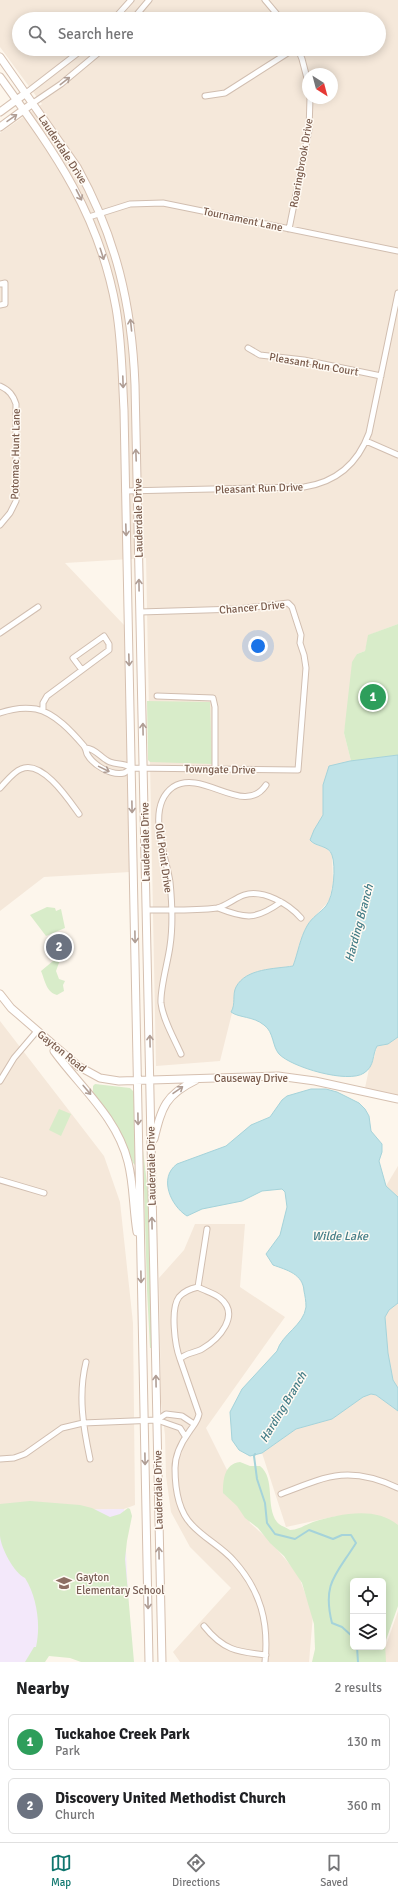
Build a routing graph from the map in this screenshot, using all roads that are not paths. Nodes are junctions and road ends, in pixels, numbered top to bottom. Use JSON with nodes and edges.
{"nodes":[{"id":1,"x":131,"y":0,"type":"edge"},
{"id":2,"x":149,"y":0,"type":"edge"},
{"id":3,"x":265,"y":0,"type":"edge"},
{"id":4,"x":120,"y":12,"type":"edge"},
{"id":5,"x":139,"y":12,"type":"edge"},
{"id":6,"x":275,"y":12,"type":"edge"},
{"id":7,"x":74,"y":56,"type":"edge"},
{"id":8,"x":95,"y":56,"type":"edge"},
{"id":9,"x":283,"y":56,"type":"edge"},
{"id":10,"x":300,"y":56,"type":"edge"},
{"id":11,"x":0,"y":57,"type":"edge"},
{"id":12,"x":304,"y":68,"type":"edge"},
{"id":13,"x":0,"y":77,"type":"edge"},
{"id":14,"x":26,"y":93,"type":"junction"},
{"id":15,"x":205,"y":96,"type":"dead end"},
{"id":16,"x":16,"y":100,"type":"junction"},
{"id":17,"x":33,"y":103,"type":"junction"},
{"id":18,"x":310,"y":104,"type":"edge"},
{"id":19,"x":23,"y":110,"type":"junction"},
{"id":20,"x":0,"y":112,"type":"edge"},
{"id":21,"x":0,"y":126,"type":"edge"},
{"id":22,"x":100,"y":213,"type":"junction"},
{"id":23,"x":89,"y":217,"type":"junction"},
{"id":24,"x":289,"y":229,"type":"junction"},
{"id":25,"x":398,"y":252,"type":"edge"},
{"id":26,"x":0,"y":284,"type":"edge"},
{"id":27,"x":398,"y":293,"type":"edge"},
{"id":28,"x":0,"y":305,"type":"edge"},
{"id":29,"x":248,"y":348,"type":"dead end"},
{"id":30,"x":381,"y":376,"type":"junction"},
{"id":31,"x":0,"y":386,"type":"edge"},
{"id":32,"x":366,"y":441,"type":"junction"},
{"id":33,"x":398,"y":455,"type":"edge"},
{"id":34,"x":137,"y":490,"type":"junction"},
{"id":35,"x":125,"y":491,"type":"junction"},
{"id":36,"x":0,"y":525,"type":"edge"},
{"id":37,"x":38,"y":607,"type":"dead end"},
{"id":38,"x":140,"y":612,"type":"junction"},
{"id":39,"x":0,"y":633,"type":"edge"},
{"id":40,"x":82,"y":670,"type":"junction"},
{"id":41,"x":157,"y":696,"type":"dead end"},
{"id":42,"x":43,"y":711,"type":"junction"},
{"id":43,"x":0,"y":713,"type":"edge"},
{"id":44,"x":86,"y":748,"type":"junction"},
{"id":45,"x":132,"y":768,"type":"junction"},
{"id":46,"x":143,"y":768,"type":"junction"},
{"id":47,"x":215,"y":769,"type":"junction"},
{"id":48,"x":298,"y":770,"type":"joint"},
{"id":49,"x":266,"y":785,"type":"dead end"},
{"id":50,"x":0,"y":788,"type":"edge"},
{"id":51,"x":79,"y":814,"type":"dead end"},
{"id":52,"x":281,"y":902,"type":"junction"},
{"id":53,"x":218,"y":908,"type":"junction"},
{"id":54,"x":146,"y":910,"type":"junction"},
{"id":55,"x":171,"y":910,"type":"junction"},
{"id":56,"x":301,"y":918,"type":"dead end"},
{"id":57,"x":0,"y":994,"type":"edge"},
{"id":58,"x":37,"y":1032,"type":"junction"},
{"id":59,"x":44,"y":1038,"type":"junction"},
{"id":60,"x":181,"y":1054,"type":"dead end"},
{"id":61,"x":199,"y":1079,"type":"junction"},
{"id":62,"x":138,"y":1080,"type":"junction"},
{"id":63,"x":150,"y":1080,"type":"junction"},
{"id":64,"x":0,"y":1081,"type":"edge"},
{"id":65,"x":398,"y":1099,"type":"edge"},
{"id":66,"x":151,"y":1149,"type":"junction"},
{"id":67,"x":0,"y":1180,"type":"edge"},
{"id":68,"x":44,"y":1193,"type":"dead end"},
{"id":69,"x":207,"y":1229,"type":"dead end"},
{"id":70,"x":141,"y":1261,"type":"junction"},
{"id":71,"x":198,"y":1287,"type":"junction"},
{"id":72,"x":180,"y":1359,"type":"junction"},
{"id":73,"x":86,"y":1362,"type":"dead end"},
{"id":74,"x":145,"y":1420,"type":"junction"},
{"id":75,"x":157,"y":1420,"type":"junction"},
{"id":76,"x":83,"y":1423,"type":"junction"},
{"id":77,"x":194,"y":1424,"type":"junction"},
{"id":78,"x":185,"y":1436,"type":"junction"},
{"id":79,"x":0,"y":1454,"type":"edge"},
{"id":80,"x":0,"y":1459,"type":"edge"},
{"id":81,"x":90,"y":1459,"type":"dead end"},
{"id":82,"x":398,"y":1488,"type":"edge"},
{"id":83,"x":281,"y":1494,"type":"dead end"},
{"id":84,"x":204,"y":1626,"type":"dead end"},
{"id":85,"x":266,"y":1655,"type":"junction"},
{"id":86,"x":149,"y":1662,"type":"edge"},
{"id":87,"x":162,"y":1662,"type":"edge"},
{"id":88,"x":265,"y":1662,"type":"edge"}],
"edges":[{"from":1,"to":4,"type":"street"},
{"from":2,"to":5,"type":"street"},
{"from":3,"to":6,"type":"street"},
{"from":7,"to":14,"type":"street"},
{"from":17,"to":8,"type":"street","one_way":true},
{"from":9,"to":15,"type":"street"},
{"from":10,"to":12,"type":"street"},
{"from":11,"to":14,"type":"main road","name":"Lauderdale Drive"},
{"from":13,"to":16,"type":"main road","name":"Lauderdale Drive"},
{"from":14,"to":16,"type":"main road"},
{"from":14,"to":17,"type":"main road","name":"Lauderdale Drive"},
{"from":16,"to":19,"type":"main road","name":"Lauderdale Drive"},
{"from":16,"to":20,"type":"main road"},
{"from":17,"to":19,"type":"main road"},
{"from":17,"to":22,"type":"main road","name":"Lauderdale Drive"},
{"from":18,"to":24,"type":"street","name":"Roaringbrook Drive"},
{"from":21,"to":19,"type":"main road","one_way":true},
{"from":19,"to":23,"type":"main road","name":"Lauderdale Drive","one_way":true},
{"from":22,"to":23,"type":"street","name":"Tournament Lane"},
{"from":22,"to":24,"type":"street","name":"Tournament Lane"},
{"from":34,"to":22,"type":"main road","name":"Lauderdale Drive","one_way":true},
{"from":23,"to":35,"type":"main road","name":"Lauderdale Drive","one_way":true},
{"from":24,"to":25,"type":"street","name":"Tournament Lane"},
{"from":26,"to":28,"type":"street"},
{"from":27,"to":30,"type":"street","name":"Pleasant Run Drive"},
{"from":29,"to":30,"type":"street","name":"Pleasant Run Court"},
{"from":30,"to":32,"type":"street","name":"Pleasant Run Drive"},
{"from":31,"to":36,"type":"street","name":"Potomac Hunt Lane"},
{"from":32,"to":33,"type":"street"},
{"from":32,"to":34,"type":"street","name":"Pleasant Run Drive"},
{"from":34,"to":35,"type":"street","name":"Pleasant Run Drive"},
{"from":38,"to":34,"type":"main road","name":"Lauderdale Drive","one_way":true},
{"from":35,"to":45,"type":"main road","name":"Lauderdale Drive","one_way":true},
{"from":37,"to":39,"type":"street"},
{"from":46,"to":38,"type":"main road","name":"Lauderdale Drive","one_way":true},
{"from":38,"to":48,"type":"street","name":"Chancer Drive"},
{"from":40,"to":40,"type":"street"},
{"from":40,"to":42,"type":"street"},
{"from":41,"to":47,"type":"street"},
{"from":42,"to":43,"type":"street"},
{"from":42,"to":44,"type":"street"},
{"from":44,"to":45,"type":"street"},
{"from":44,"to":45,"type":"street","one_way":true},
{"from":45,"to":46,"type":"street","name":"Towngate Drive"},
{"from":45,"to":62,"type":"main road","name":"Lauderdale Drive","one_way":true},
{"from":46,"to":47,"type":"street","name":"Towngate Drive"},
{"from":46,"to":54,"type":"main road","name":"Lauderdale Drive"},
{"from":47,"to":48,"type":"street","name":"Towngate Drive"},
{"from":49,"to":55,"type":"street","name":"Old Point Drive"},
{"from":50,"to":51,"type":"street"},
{"from":52,"to":53,"type":"street"},
{"from":52,"to":53,"type":"street"},
{"from":52,"to":56,"type":"street"},
{"from":53,"to":55,"type":"street"},
{"from":54,"to":55,"type":"street"},
{"from":63,"to":54,"type":"main road","name":"Lauderdale Drive","one_way":true},
{"from":55,"to":60,"type":"street","name":"Old Point Drive"},
{"from":57,"to":58,"type":"main road","name":"Gayton Road"},
{"from":58,"to":59,"type":"main road","name":"Gayton Road"},
{"from":58,"to":64,"type":"street"},
{"from":59,"to":62,"type":"main road","name":"Gayton Road"},
{"from":59,"to":70,"type":"main road","one_way":true},
{"from":61,"to":63,"type":"main road","name":"Causeway Drive"},
{"from":61,"to":65,"type":"main road","name":"Causeway Drive"},
{"from":66,"to":61,"type":"main road","one_way":true},
{"from":62,"to":63,"type":"main road","name":"Gayton Road"},
{"from":62,"to":70,"type":"main road","name":"Lauderdale Drive","one_way":true},
{"from":63,"to":66,"type":"main road","name":"Lauderdale Drive"},
{"from":75,"to":66,"type":"main road","name":"Lauderdale Drive","one_way":true},
{"from":67,"to":68,"type":"street"},
{"from":69,"to":71,"type":"street"},
{"from":70,"to":74,"type":"main road","name":"Lauderdale Drive","one_way":true},
{"from":71,"to":72,"type":"street"},
{"from":71,"to":72,"type":"street"},
{"from":72,"to":77,"type":"street"},
{"from":73,"to":76,"type":"street"},
{"from":74,"to":75,"type":"street"},
{"from":74,"to":76,"type":"street"},
{"from":74,"to":86,"type":"main road","name":"Lauderdale Drive","one_way":true},
{"from":75,"to":77,"type":"street"},
{"from":75,"to":78,"type":"street"},
{"from":87,"to":75,"type":"main road","name":"Lauderdale Drive","one_way":true},
{"from":76,"to":80,"type":"street"},
{"from":76,"to":81,"type":"street"},
{"from":77,"to":78,"type":"street"},
{"from":78,"to":85,"type":"street"},
{"from":79,"to":80,"type":"street"},
{"from":82,"to":83,"type":"street"},
{"from":84,"to":85,"type":"street"},
{"from":85,"to":88,"type":"street"}]}
